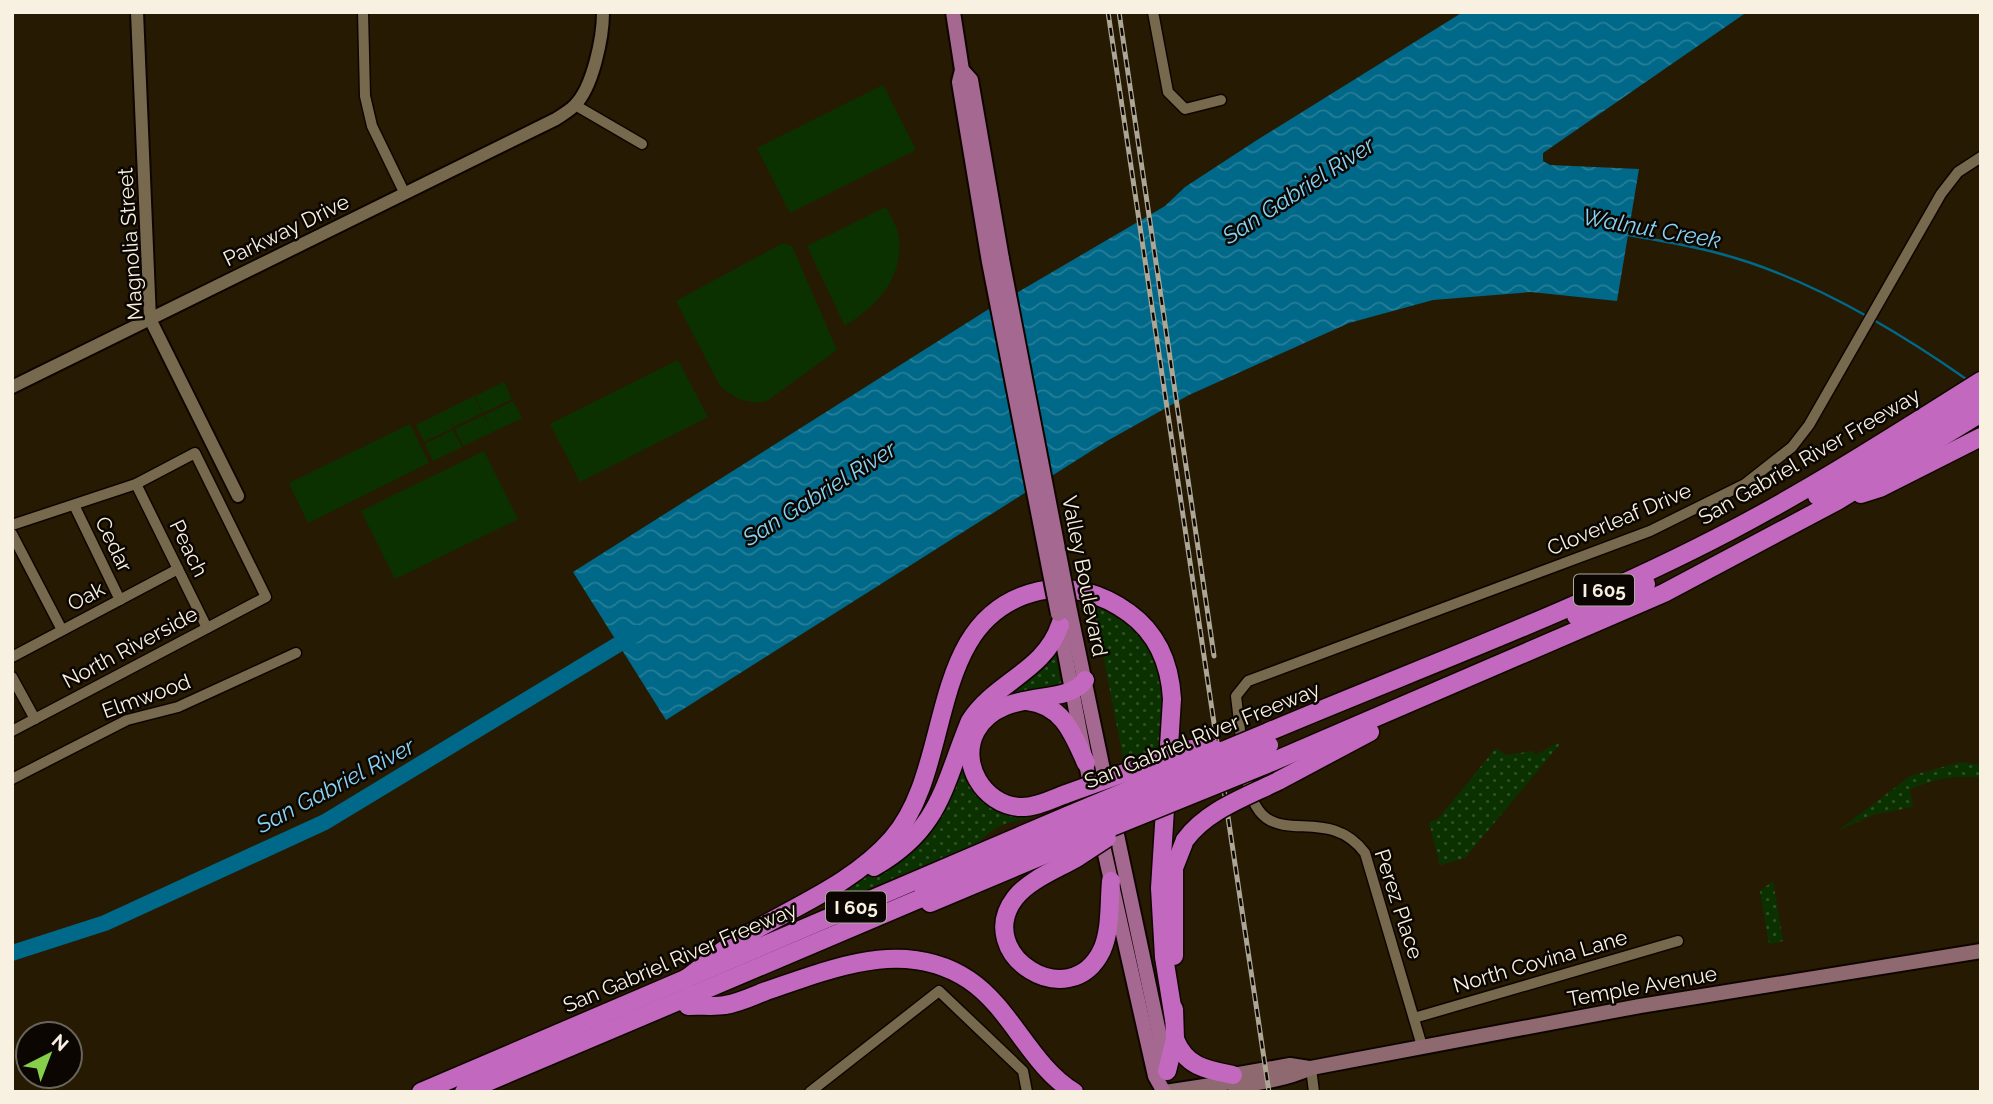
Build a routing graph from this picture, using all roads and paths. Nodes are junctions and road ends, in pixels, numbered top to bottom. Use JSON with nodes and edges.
{"nodes":[{"id":1,"x":136,"y":12,"type":"edge"},
{"id":2,"x":363,"y":12,"type":"edge"},
{"id":3,"x":603,"y":12,"type":"edge"},
{"id":4,"x":953,"y":12,"type":"edge"},
{"id":5,"x":1153,"y":12,"type":"edge"},
{"id":6,"x":1222,"y":100,"type":"dead end"},
{"id":7,"x":575,"y":105,"type":"junction"},
{"id":8,"x":642,"y":144,"type":"dead end"},
{"id":9,"x":1981,"y":157,"type":"edge"},
{"id":10,"x":404,"y":192,"type":"junction"},
{"id":11,"x":150,"y":318,"type":"junction"},
{"id":12,"x":1981,"y":381,"type":"edge"},
{"id":13,"x":12,"y":387,"type":"edge"},
{"id":14,"x":1981,"y":397,"type":"edge"},
{"id":15,"x":1981,"y":413,"type":"edge"},
{"id":16,"x":1981,"y":437,"type":"edge"},
{"id":17,"x":1910,"y":449,"type":"junction"},
{"id":18,"x":136,"y":484,"type":"junction"},
{"id":19,"x":237,"y":496,"type":"dead end"},
{"id":20,"x":74,"y":505,"type":"junction"},
{"id":21,"x":12,"y":525,"type":"edge"},
{"id":22,"x":12,"y":534,"type":"edge"},
{"id":23,"x":178,"y":569,"type":"junction"},
{"id":24,"x":120,"y":600,"type":"junction"},
{"id":25,"x":1062,"y":617,"type":"junction"},
{"id":26,"x":207,"y":628,"type":"junction"},
{"id":27,"x":62,"y":630,"type":"junction"},
{"id":28,"x":296,"y":653,"type":"dead end"},
{"id":29,"x":12,"y":657,"type":"edge"},
{"id":30,"x":12,"y":677,"type":"edge"},
{"id":31,"x":1459,"y":683,"type":"junction"},
{"id":32,"x":1078,"y":685,"type":"junction"},
{"id":33,"x":1024,"y":701,"type":"junction"},
{"id":34,"x":35,"y":719,"type":"junction"},
{"id":35,"x":12,"y":731,"type":"edge"},
{"id":36,"x":1270,"y":747,"type":"junction"},
{"id":37,"x":1225,"y":749,"type":"junction"},
{"id":38,"x":1086,"y":763,"type":"junction"},
{"id":39,"x":12,"y":779,"type":"edge"},
{"id":40,"x":1255,"y":808,"type":"joint"},
{"id":41,"x":1074,"y":835,"type":"junction"},
{"id":42,"x":1111,"y":881,"type":"junction"},
{"id":43,"x":822,"y":893,"type":"junction"},
{"id":44,"x":1678,"y":941,"type":"dead end"},
{"id":45,"x":1981,"y":951,"type":"edge"},
{"id":46,"x":683,"y":981,"type":"junction"},
{"id":47,"x":688,"y":1006,"type":"junction"},
{"id":48,"x":644,"y":1011,"type":"junction"},
{"id":49,"x":1414,"y":1018,"type":"junction"},
{"id":50,"x":1174,"y":1019,"type":"junction"},
{"id":51,"x":1175,"y":1040,"type":"junction"},
{"id":52,"x":1422,"y":1046,"type":"junction"},
{"id":53,"x":1311,"y":1068,"type":"junction"},
{"id":54,"x":1167,"y":1071,"type":"junction"},
{"id":55,"x":1232,"y":1078,"type":"junction"},
{"id":56,"x":421,"y":1092,"type":"edge"},
{"id":57,"x":448,"y":1092,"type":"edge"},
{"id":58,"x":464,"y":1092,"type":"edge"},
{"id":59,"x":484,"y":1092,"type":"edge"},
{"id":60,"x":810,"y":1092,"type":"edge"},
{"id":61,"x":1027,"y":1092,"type":"edge"},
{"id":62,"x":1074,"y":1092,"type":"edge"},
{"id":63,"x":1165,"y":1092,"type":"edge"},
{"id":64,"x":1314,"y":1092,"type":"edge"}],
"edges":[{"from":1,"to":11,"type":"street","name":"Magnolia Street"},
{"from":2,"to":10,"type":"street"},
{"from":3,"to":7,"type":"street"},
{"from":4,"to":25,"type":"main road","name":"Valley Boulevard","bridge":true},
{"from":5,"to":6,"type":"street"},
{"from":7,"to":8,"type":"street"},
{"from":7,"to":10,"type":"street","name":"Parkway Drive"},
{"from":9,"to":40,"type":"street","name":"Cloverleaf Drive"},
{"from":10,"to":11,"type":"street","name":"Parkway Drive"},
{"from":11,"to":13,"type":"street","name":"Parkway Drive"},
{"from":11,"to":19,"type":"street","name":"Magnolia Street"},
{"from":12,"to":17,"type":"highway","name":"San Gabriel River Freeway","number":"I 605"},
{"from":14,"to":17,"type":"highway"},
{"from":15,"to":17,"type":"highway","name":"San Gabriel River Freeway","number":"I 605"},
{"from":16,"to":17,"type":"highway"},
{"from":17,"to":31,"type":"highway","name":"San Gabriel River Freeway","number":"I 605"},
{"from":17,"to":36,"type":"highway","name":"San Gabriel River Freeway","number":"I 605"},
{"from":17,"to":36,"type":"highway"},
{"from":18,"to":20,"type":"street"},
{"from":18,"to":23,"type":"street","name":"Peach"},
{"from":18,"to":26,"type":"street","name":"North Riverside"},
{"from":20,"to":21,"type":"street"},
{"from":20,"to":24,"type":"street","name":"Cedar"},
{"from":22,"to":27,"type":"street"},
{"from":23,"to":24,"type":"street","name":"Oak"},
{"from":23,"to":26,"type":"street","name":"Peach"},
{"from":24,"to":27,"type":"street","name":"Oak"},
{"from":25,"to":32,"type":"main road","name":"Valley Boulevard"},
{"from":25,"to":43,"type":"highway"},
{"from":26,"to":34,"type":"street","name":"North Riverside"},
{"from":27,"to":29,"type":"street","name":"Oak"},
{"from":28,"to":39,"type":"street","name":"Elmwood"},
{"from":30,"to":34,"type":"street"},
{"from":31,"to":36,"type":"highway","name":"San Gabriel River Freeway","number":"I 605"},
{"from":31,"to":50,"type":"highway","bridge":true},
{"from":32,"to":33,"type":"highway"},
{"from":32,"to":38,"type":"main road","name":"Valley Boulevard"},
{"from":32,"to":54,"type":"main road","name":"Valley Boulevard"},
{"from":33,"to":37,"type":"highway","bridge":true},
{"from":33,"to":38,"type":"highway"},
{"from":34,"to":35,"type":"street","name":"North Riverside"},
{"from":36,"to":37,"type":"highway","name":"San Gabriel River Freeway","number":"I 605","bridge":true},
{"from":36,"to":41,"type":"highway","bridge":true},
{"from":36,"to":41,"type":"highway","name":"San Gabriel River Freeway","number":"I 605","bridge":true},
{"from":37,"to":41,"type":"highway","name":"San Gabriel River Freeway","number":"I 605","bridge":true},
{"from":38,"to":42,"type":"main road","name":"Valley Boulevard"},
{"from":40,"to":49,"type":"street","name":"Perez Place"},
{"from":41,"to":42,"type":"highway"},
{"from":41,"to":46,"type":"highway","name":"San Gabriel River Freeway","number":"I 605"},
{"from":41,"to":47,"type":"highway","name":"San Gabriel River Freeway","number":"I 605"},
{"from":41,"to":48,"type":"highway"},
{"from":42,"to":63,"type":"main road","name":"Valley Boulevard"},
{"from":43,"to":46,"type":"highway"},
{"from":43,"to":50,"type":"highway"},
{"from":44,"to":49,"type":"street","name":"North Covina Lane"},
{"from":45,"to":52,"type":"main road","name":"Temple Avenue"},
{"from":46,"to":48,"type":"highway","name":"San Gabriel River Freeway","number":"I 605"},
{"from":47,"to":48,"type":"highway","name":"San Gabriel River Freeway","number":"I 605"},
{"from":47,"to":62,"type":"highway"},
{"from":48,"to":56,"type":"highway","name":"San Gabriel River Freeway","number":"I 605"},
{"from":48,"to":57,"type":"highway"},
{"from":48,"to":58,"type":"highway"},
{"from":48,"to":59,"type":"highway","name":"San Gabriel River Freeway","number":"I 605"},
{"from":49,"to":52,"type":"street","name":"Perez Place"},
{"from":50,"to":51,"type":"highway"},
{"from":51,"to":54,"type":"highway"},
{"from":51,"to":55,"type":"highway"},
{"from":52,"to":53,"type":"main road","name":"Temple Avenue"},
{"from":53,"to":55,"type":"main road","name":"Temple Avenue"},
{"from":53,"to":64,"type":"street"},
{"from":54,"to":63,"type":"main road","name":"Valley Boulevard"},
{"from":55,"to":63,"type":"main road","name":"Temple Avenue"},
{"from":60,"to":61,"type":"street"}]}
